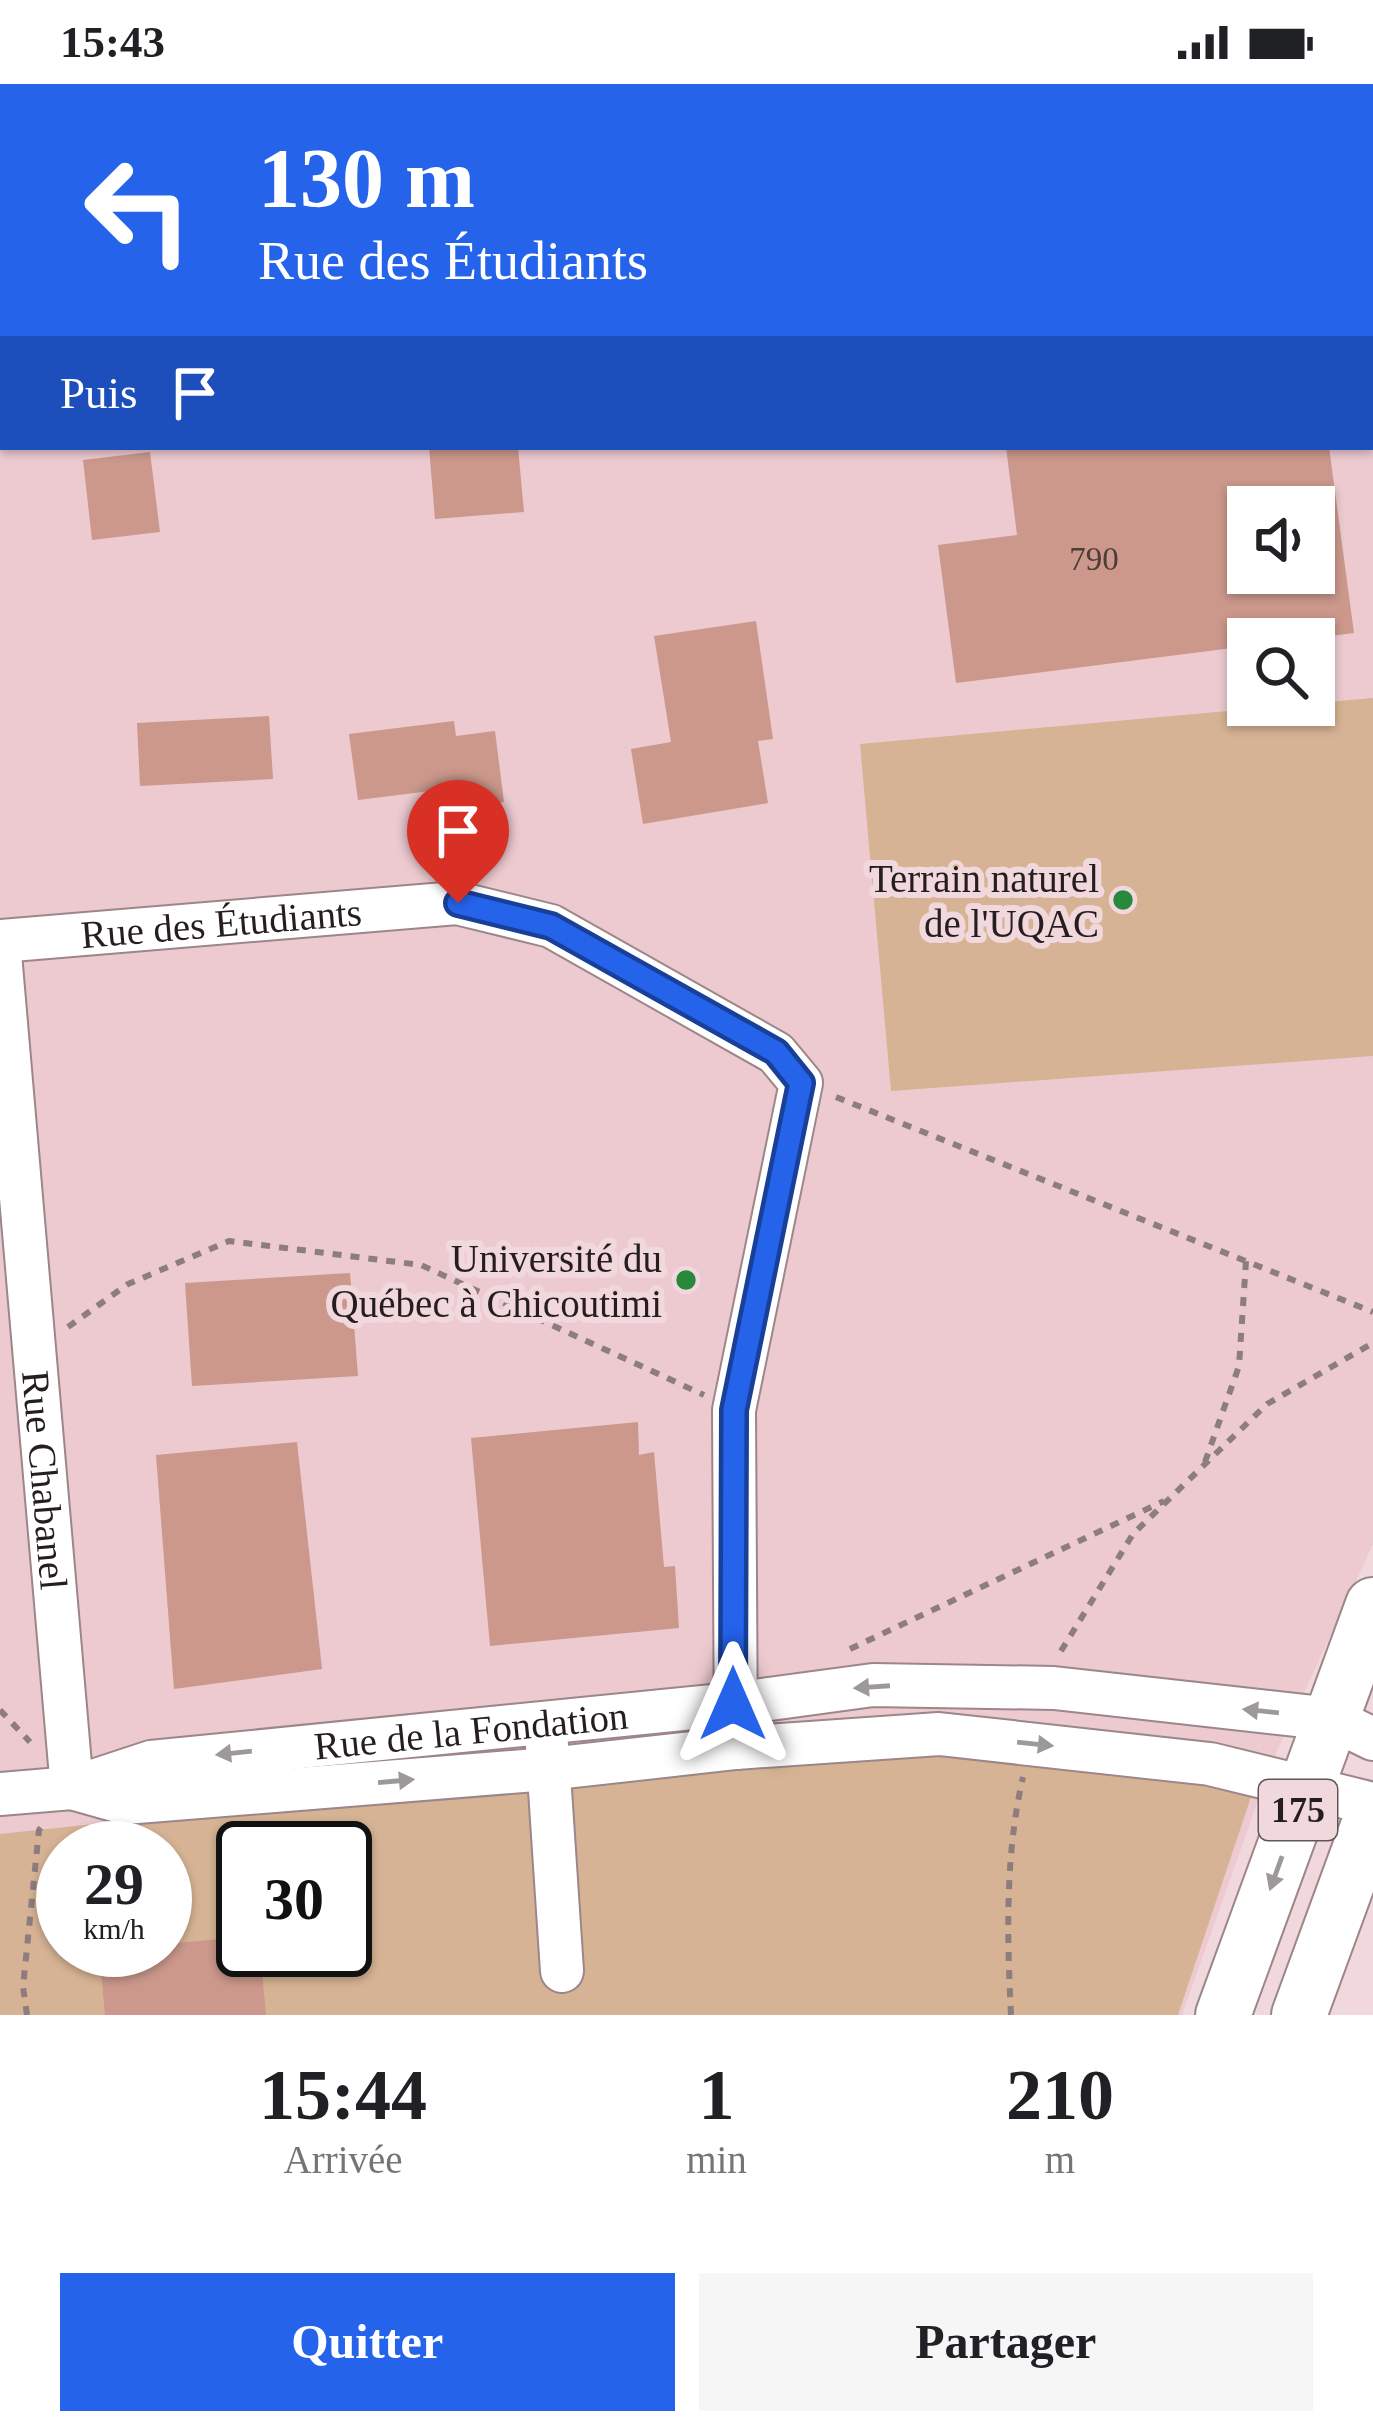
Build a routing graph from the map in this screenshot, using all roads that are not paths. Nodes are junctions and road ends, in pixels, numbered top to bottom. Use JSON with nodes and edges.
{"nodes":[{"id":1,"x":0,"y":941,"type":"edge"},
{"id":2,"x":0,"y":954,"type":"edge"},
{"id":3,"x":12,"y":1236,"type":"edge"},
{"id":4,"x":1373,"y":1605,"type":"edge"},
{"id":5,"x":733,"y":1704,"type":"junction"},
{"id":6,"x":546,"y":1723,"type":"junction"},
{"id":7,"x":1353,"y":1729,"type":"edge"},
{"id":8,"x":736,"y":1748,"type":"junction"},
{"id":9,"x":548,"y":1769,"type":"junction"},
{"id":10,"x":72,"y":1788,"type":"junction"},
{"id":11,"x":1306,"y":1789,"type":"junction"},
{"id":12,"x":0,"y":1794,"type":"edge"},
{"id":13,"x":1373,"y":1808,"type":"edge"},
{"id":14,"x":562,"y":1971,"type":"dead end"},
{"id":15,"x":1223,"y":2015,"type":"edge"},
{"id":16,"x":1299,"y":2015,"type":"edge"}],
"edges":[{"from":1,"to":5,"type":"street","name":"Rue des Étudiants"},
{"from":2,"to":3,"type":"street","name":"Rue Chabanel"},
{"from":3,"to":10,"type":"street","name":"Rue Chabanel"},
{"from":4,"to":7,"type":"main road","number":"175"},
{"from":5,"to":6,"type":"street","name":"Rue de la Fondation"},
{"from":7,"to":5,"type":"street","name":"Rue de la Fondation","one_way":true},
{"from":5,"to":8,"type":"street"},
{"from":6,"to":9,"type":"street"},
{"from":6,"to":10,"type":"street","name":"Rue de la Fondation","one_way":true},
{"from":7,"to":11,"type":"main road","number":"175"},
{"from":8,"to":9,"type":"street","name":"Rue de la Fondation"},
{"from":8,"to":11,"type":"street","name":"Rue de la Fondation","one_way":true},
{"from":10,"to":9,"type":"street","name":"Rue de la Fondation","one_way":true},
{"from":9,"to":14,"type":"street"},
{"from":10,"to":12,"type":"street","name":"Rue de la Fondation"},
{"from":11,"to":13,"type":"street","name":"Rue de la Fondation"},
{"from":11,"to":15,"type":"main road","number":"175","one_way":true},
{"from":13,"to":16,"type":"main road","number":"175"}]}
